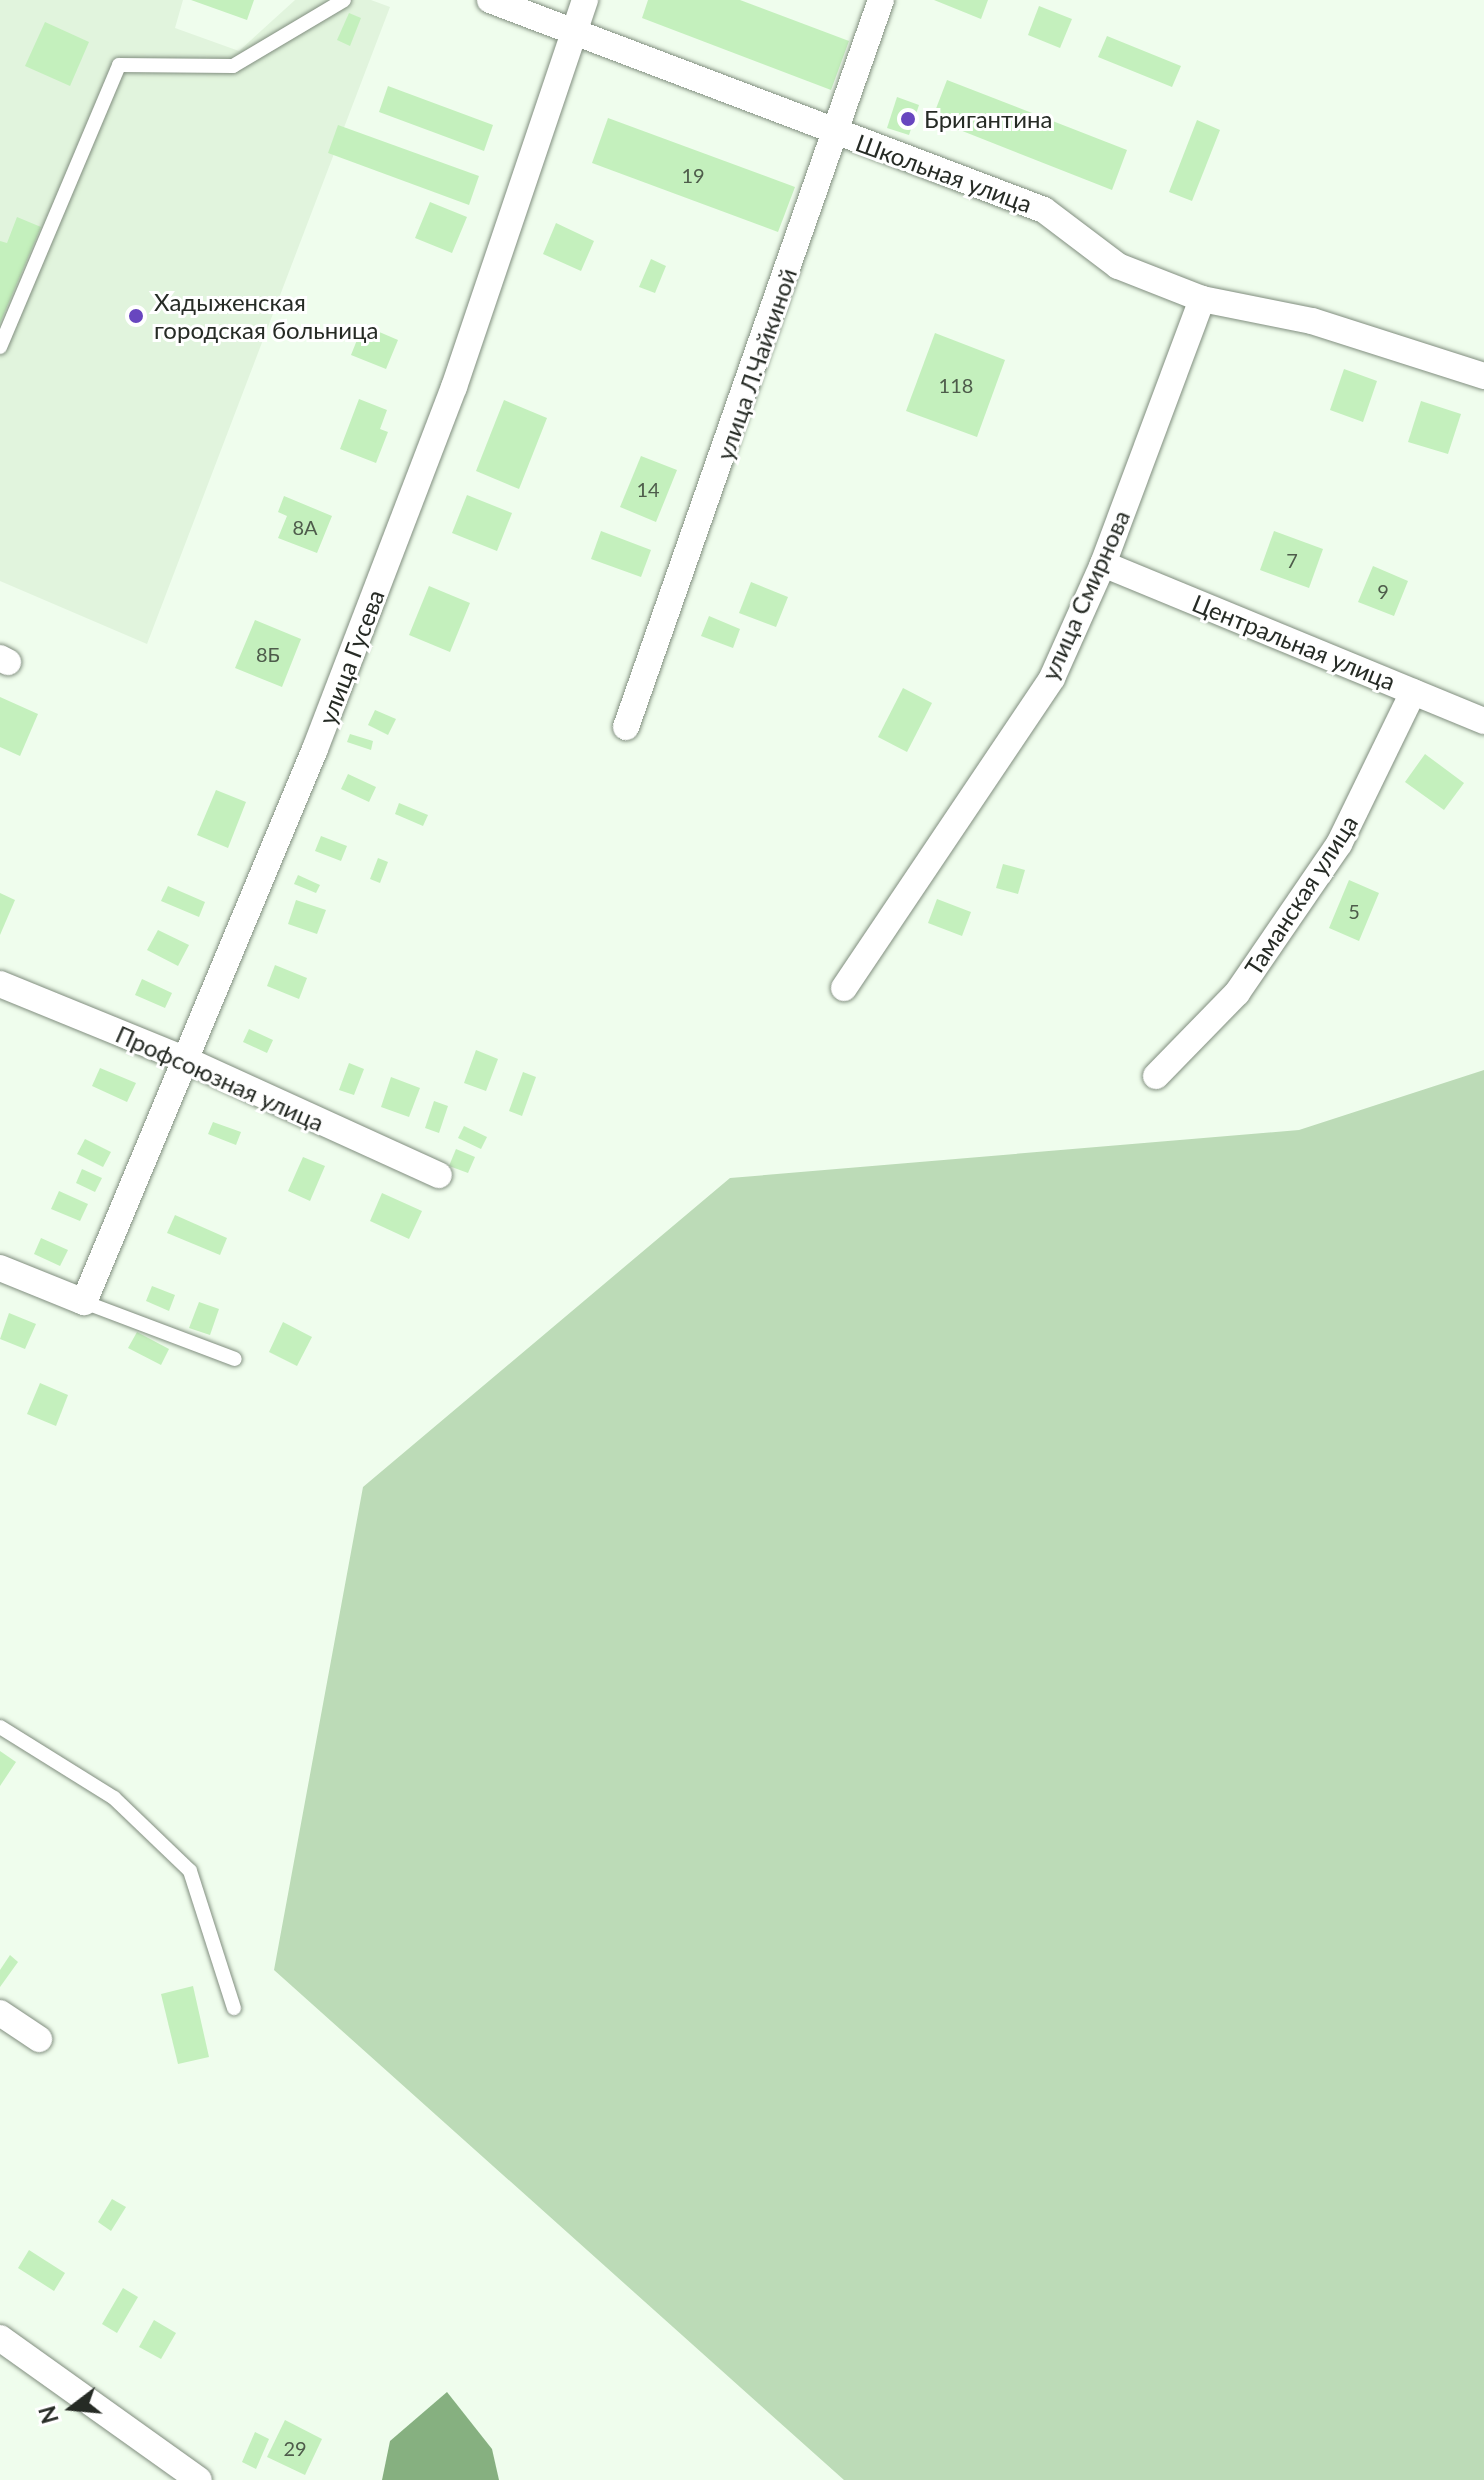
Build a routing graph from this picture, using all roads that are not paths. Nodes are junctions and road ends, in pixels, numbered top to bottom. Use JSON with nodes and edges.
{"nodes":[{"id":1,"x":344,"y":0,"type":"edge"},
{"id":2,"x":490,"y":0,"type":"edge"},
{"id":3,"x":585,"y":0,"type":"edge"},
{"id":4,"x":881,"y":0,"type":"edge"},
{"id":5,"x":572,"y":32,"type":"junction"},
{"id":6,"x":836,"y":133,"type":"junction"},
{"id":7,"x":1202,"y":299,"type":"junction"},
{"id":8,"x":0,"y":347,"type":"edge"},
{"id":9,"x":1484,"y":376,"type":"edge"},
{"id":10,"x":1103,"y":564,"type":"junction"},
{"id":11,"x":1413,"y":692,"type":"junction"},
{"id":12,"x":1484,"y":721,"type":"edge"},
{"id":13,"x":626,"y":727,"type":"dead end"},
{"id":14,"x":0,"y":984,"type":"edge"},
{"id":15,"x":844,"y":988,"type":"dead end"},
{"id":16,"x":184,"y":1059,"type":"junction"},
{"id":17,"x":1156,"y":1076,"type":"dead end"},
{"id":18,"x":439,"y":1175,"type":"dead end"},
{"id":19,"x":0,"y":1268,"type":"edge"},
{"id":20,"x":84,"y":1302,"type":"junction"},
{"id":21,"x":235,"y":1359,"type":"dead end"},
{"id":22,"x":0,"y":1727,"type":"edge"},
{"id":23,"x":234,"y":2008,"type":"dead end"},
{"id":24,"x":0,"y":2013,"type":"edge"},
{"id":25,"x":39,"y":2039,"type":"dead end"},
{"id":26,"x":0,"y":2338,"type":"edge"},
{"id":27,"x":199,"y":2480,"type":"edge"}],
"edges":[{"from":1,"to":8,"type":"lane"},
{"from":2,"to":5,"type":"street","name":"Школьная улица"},
{"from":3,"to":5,"type":"street","name":"улица Гусева"},
{"from":4,"to":6,"type":"street","name":"улица Л.Чайкиной"},
{"from":5,"to":6,"type":"street","name":"Школьная улица"},
{"from":5,"to":16,"type":"street","name":"улица Гусева"},
{"from":6,"to":7,"type":"street","name":"Школьная улица"},
{"from":6,"to":13,"type":"street","name":"улица Л.Чайкиной"},
{"from":7,"to":9,"type":"street","name":"Школьная улица"},
{"from":7,"to":10,"type":"street","name":"улица Смирнова"},
{"from":10,"to":11,"type":"street","name":"Центральная улица"},
{"from":10,"to":15,"type":"street","name":"улица Смирнова"},
{"from":11,"to":12,"type":"street","name":"Центральная улица"},
{"from":11,"to":17,"type":"street","name":"Таманская улица"},
{"from":14,"to":16,"type":"street","name":"Профсоюзная улица"},
{"from":16,"to":18,"type":"street","name":"Профсоюзная улица"},
{"from":16,"to":20,"type":"street","name":"улица Гусева"},
{"from":19,"to":20,"type":"street"},
{"from":20,"to":21,"type":"lane"},
{"from":22,"to":23,"type":"lane"},
{"from":24,"to":25,"type":"street"},
{"from":26,"to":27,"type":"street"}]}
